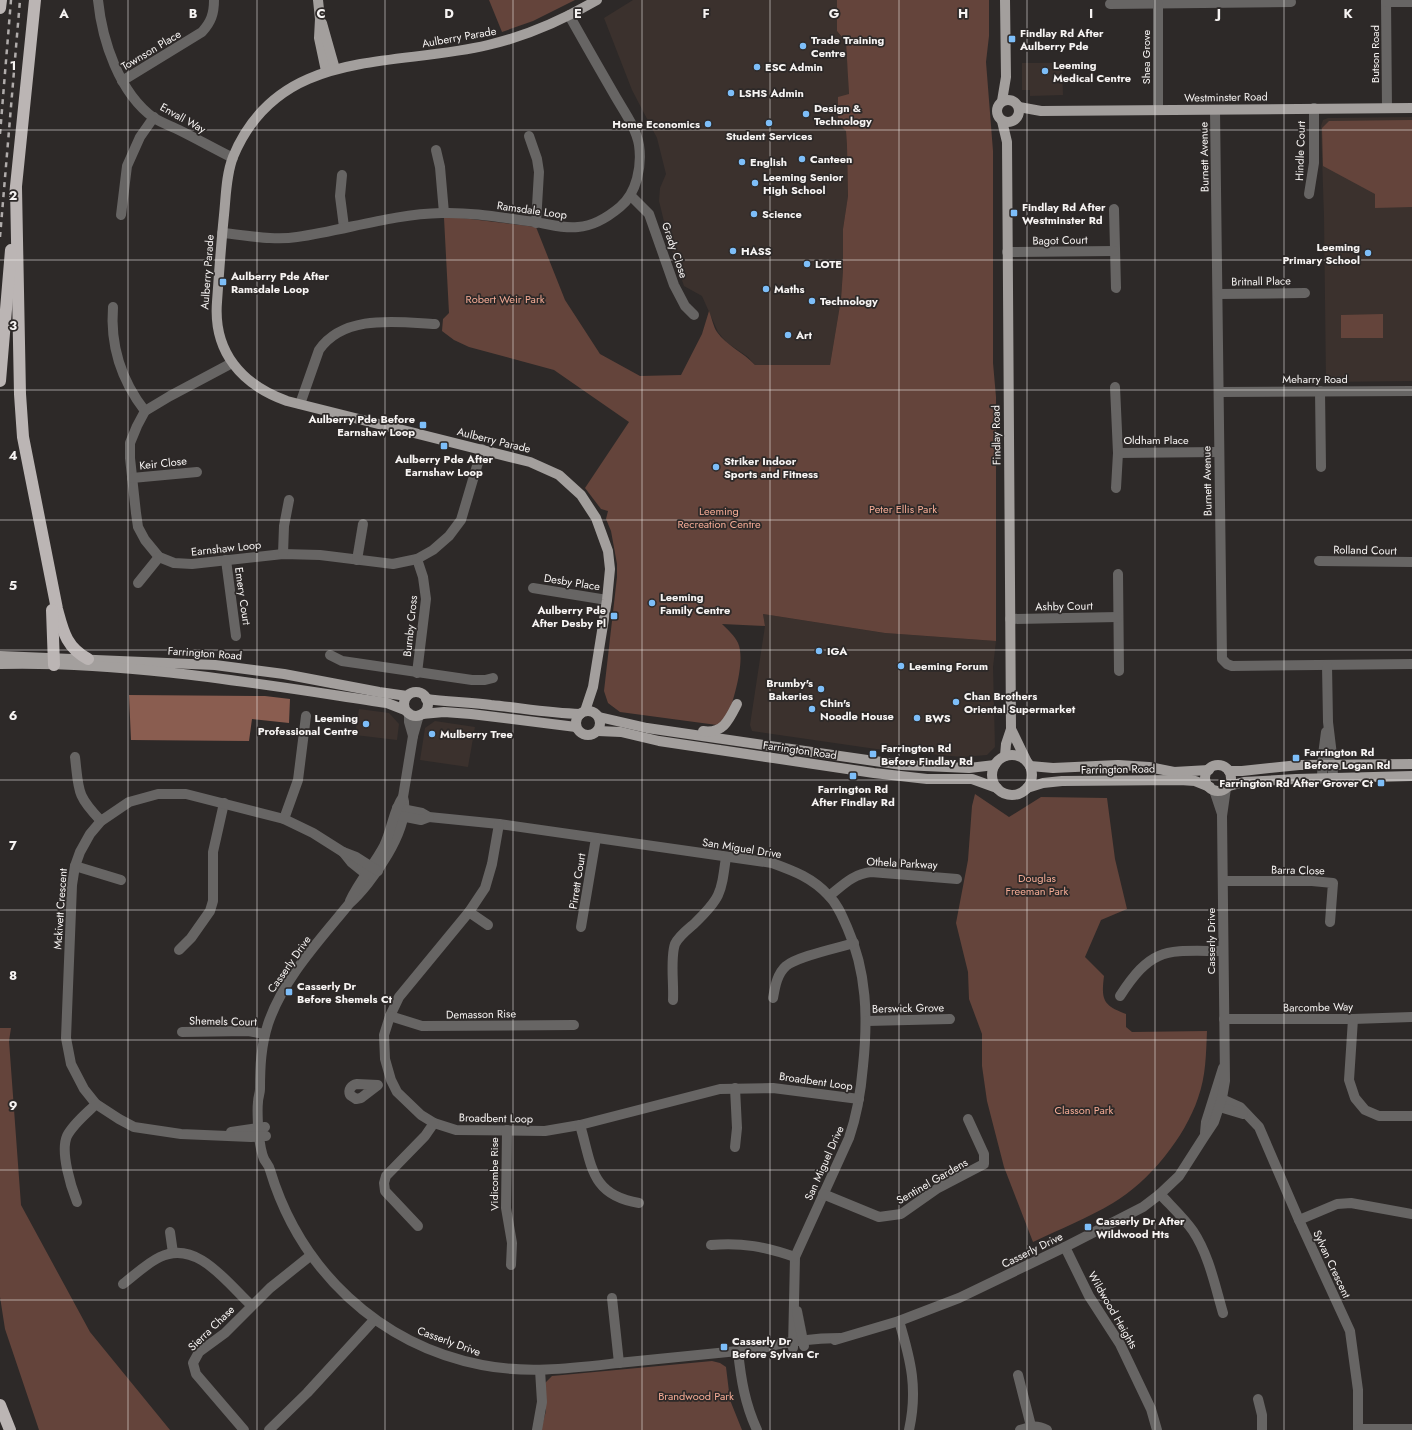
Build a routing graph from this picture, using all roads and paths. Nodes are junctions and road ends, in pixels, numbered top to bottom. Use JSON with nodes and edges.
{"nodes":[{"id":1,"x":1,"y":0,"type":"edge"},
{"id":2,"x":35,"y":0,"type":"edge"},
{"id":3,"x":98,"y":0,"type":"edge"},
{"id":4,"x":214,"y":0,"type":"edge"},
{"id":5,"x":318,"y":0,"type":"edge"},
{"id":6,"x":597,"y":0,"type":"edge"},
{"id":7,"x":1005,"y":0,"type":"edge"},
{"id":8,"x":1386,"y":1,"type":"edge"},
{"id":9,"x":1291,"y":2,"type":"dead end"},
{"id":10,"x":1412,"y":2,"type":"edge"},
{"id":11,"x":1110,"y":4,"type":"dead end"},
{"id":12,"x":1158,"y":4,"type":"junction"},
{"id":13,"x":0,"y":8,"type":"edge"},
{"id":14,"x":569,"y":15,"type":"junction"},
{"id":15,"x":331,"y":70,"type":"junction"},
{"id":16,"x":1006,"y":77,"type":"junction"},
{"id":17,"x":122,"y":81,"type":"junction"},
{"id":18,"x":1002,"y":101,"type":"junction"},
{"id":19,"x":1314,"y":108,"type":"junction"},
{"id":20,"x":1387,"y":108,"type":"junction"},
{"id":21,"x":1412,"y":108,"type":"edge"},
{"id":22,"x":1158,"y":110,"type":"junction"},
{"id":23,"x":1215,"y":110,"type":"junction"},
{"id":24,"x":1017,"y":112,"type":"junction"},
{"id":25,"x":154,"y":117,"type":"junction"},
{"id":26,"x":1002,"y":121,"type":"junction"},
{"id":27,"x":529,"y":136,"type":"dead end"},
{"id":28,"x":1007,"y":142,"type":"junction"},
{"id":29,"x":436,"y":150,"type":"dead end"},
{"id":30,"x":233,"y":158,"type":"junction"},
{"id":31,"x":342,"y":175,"type":"dead end"},
{"id":32,"x":16,"y":188,"type":"junction"},
{"id":33,"x":1309,"y":194,"type":"dead end"},
{"id":34,"x":631,"y":196,"type":"junction"},
{"id":35,"x":1114,"y":209,"type":"dead end"},
{"id":36,"x":444,"y":213,"type":"junction"},
{"id":37,"x":121,"y":215,"type":"dead end"},
{"id":38,"x":536,"y":223,"type":"junction"},
{"id":39,"x":344,"y":227,"type":"junction"},
{"id":40,"x":222,"y":233,"type":"junction"},
{"id":41,"x":1114,"y":251,"type":"junction"},
{"id":42,"x":1007,"y":252,"type":"junction"},
{"id":43,"x":1116,"y":288,"type":"dead end"},
{"id":44,"x":1305,"y":292,"type":"dead end"},
{"id":45,"x":1218,"y":294,"type":"junction"},
{"id":46,"x":113,"y":307,"type":"dead end"},
{"id":47,"x":694,"y":315,"type":"dead end"},
{"id":48,"x":435,"y":324,"type":"dead end"},
{"id":49,"x":232,"y":363,"type":"junction"},
{"id":50,"x":0,"y":381,"type":"edge"},
{"id":51,"x":1115,"y":387,"type":"dead end"},
{"id":52,"x":1320,"y":391,"type":"junction"},
{"id":53,"x":1412,"y":391,"type":"edge"},
{"id":54,"x":1219,"y":392,"type":"junction"},
{"id":55,"x":300,"y":404,"type":"junction"},
{"id":56,"x":144,"y":411,"type":"junction"},
{"id":57,"x":482,"y":449,"type":"junction"},
{"id":58,"x":1218,"y":452,"type":"junction"},
{"id":59,"x":1118,"y":453,"type":"junction"},
{"id":60,"x":1321,"y":468,"type":"dead end"},
{"id":61,"x":197,"y":472,"type":"dead end"},
{"id":62,"x":132,"y":478,"type":"junction"},
{"id":63,"x":1116,"y":488,"type":"dead end"},
{"id":64,"x":288,"y":500,"type":"dead end"},
{"id":65,"x":363,"y":524,"type":"dead end"},
{"id":66,"x":283,"y":554,"type":"junction"},
{"id":67,"x":159,"y":557,"type":"junction"},
{"id":68,"x":417,"y":559,"type":"junction"},
{"id":69,"x":226,"y":560,"type":"junction"},
{"id":70,"x":357,"y":560,"type":"junction"},
{"id":71,"x":1318,"y":561,"type":"dead end"},
{"id":72,"x":1412,"y":562,"type":"edge"},
{"id":73,"x":50,"y":570,"type":"junction"},
{"id":74,"x":1118,"y":574,"type":"dead end"},
{"id":75,"x":138,"y":583,"type":"dead end"},
{"id":76,"x":533,"y":588,"type":"dead end"},
{"id":77,"x":607,"y":600,"type":"junction"},
{"id":78,"x":1118,"y":617,"type":"junction"},
{"id":79,"x":1010,"y":619,"type":"junction"},
{"id":80,"x":236,"y":636,"type":"dead end"},
{"id":81,"x":330,"y":656,"type":"dead end"},
{"id":82,"x":88,"y":659,"type":"junction"},
{"id":83,"x":3,"y":660,"type":"edge"},
{"id":84,"x":54,"y":661,"type":"junction"},
{"id":85,"x":1412,"y":664,"type":"edge"},
{"id":86,"x":1328,"y":665,"type":"junction"},
{"id":87,"x":1119,"y":671,"type":"dead end"},
{"id":88,"x":417,"y":673,"type":"junction"},
{"id":89,"x":493,"y":678,"type":"dead end"},
{"id":90,"x":593,"y":687,"type":"junction"},
{"id":91,"x":407,"y":696,"type":"junction"},
{"id":92,"x":426,"y":699,"type":"junction"},
{"id":93,"x":736,"y":704,"type":"dead end"},
{"id":94,"x":407,"y":712,"type":"junction"},
{"id":95,"x":582,"y":713,"type":"junction"},
{"id":96,"x":421,"y":714,"type":"junction"},
{"id":97,"x":598,"y":715,"type":"junction"},
{"id":98,"x":306,"y":716,"type":"dead end"},
{"id":99,"x":576,"y":727,"type":"junction"},
{"id":100,"x":648,"y":728,"type":"junction"},
{"id":101,"x":1011,"y":728,"type":"junction"},
{"id":102,"x":598,"y":731,"type":"junction"},
{"id":103,"x":413,"y":736,"type":"junction"},
{"id":104,"x":1005,"y":756,"type":"junction"},
{"id":105,"x":75,"y":757,"type":"dead end"},
{"id":106,"x":1028,"y":763,"type":"junction"},
{"id":107,"x":1412,"y":764,"type":"edge"},
{"id":108,"x":994,"y":765,"type":"junction"},
{"id":109,"x":1327,"y":765,"type":"junction"},
{"id":110,"x":1209,"y":770,"type":"junction"},
{"id":111,"x":1229,"y":770,"type":"junction"},
{"id":112,"x":1412,"y":776,"type":"edge"},
{"id":113,"x":1327,"y":777,"type":"junction"},
{"id":114,"x":1227,"y":787,"type":"junction"},
{"id":115,"x":997,"y":788,"type":"junction"},
{"id":116,"x":1027,"y":788,"type":"junction"},
{"id":117,"x":1212,"y":788,"type":"junction"},
{"id":118,"x":224,"y":803,"type":"junction"},
{"id":119,"x":400,"y":812,"type":"junction"},
{"id":120,"x":1222,"y":816,"type":"junction"},
{"id":121,"x":284,"y":819,"type":"junction"},
{"id":122,"x":101,"y":820,"type":"junction"},
{"id":123,"x":499,"y":824,"type":"junction"},
{"id":124,"x":596,"y":838,"type":"junction"},
{"id":125,"x":726,"y":858,"type":"junction"},
{"id":126,"x":75,"y":866,"type":"junction"},
{"id":127,"x":372,"y":873,"type":"junction"},
{"id":128,"x":957,"y":879,"type":"dead end"},
{"id":129,"x":121,"y":880,"type":"dead end"},
{"id":130,"x":1223,"y":881,"type":"junction"},
{"id":131,"x":829,"y":896,"type":"junction"},
{"id":132,"x":469,"y":912,"type":"junction"},
{"id":133,"x":1330,"y":922,"type":"dead end"},
{"id":134,"x":488,"y":925,"type":"dead end"},
{"id":135,"x":581,"y":927,"type":"dead end"},
{"id":136,"x":854,"y":943,"type":"junction"},
{"id":137,"x":179,"y":950,"type":"dead end"},
{"id":138,"x":1223,"y":951,"type":"junction"},
{"id":139,"x":1120,"y":996,"type":"dead end"},
{"id":140,"x":773,"y":998,"type":"dead end"},
{"id":141,"x":673,"y":1000,"type":"dead end"},
{"id":142,"x":390,"y":1016,"type":"junction"},
{"id":143,"x":1412,"y":1017,"type":"edge"},
{"id":144,"x":950,"y":1019,"type":"dead end"},
{"id":145,"x":1224,"y":1019,"type":"junction"},
{"id":146,"x":1352,"y":1019,"type":"junction"},
{"id":147,"x":867,"y":1022,"type":"junction"},
{"id":148,"x":574,"y":1025,"type":"dead end"},
{"id":149,"x":182,"y":1032,"type":"dead end"},
{"id":150,"x":265,"y":1034,"type":"junction"},
{"id":151,"x":391,"y":1080,"type":"junction"},
{"id":152,"x":378,"y":1085,"type":"dead end"},
{"id":153,"x":735,"y":1088,"type":"junction"},
{"id":154,"x":858,"y":1099,"type":"junction"},
{"id":155,"x":1217,"y":1101,"type":"junction"},
{"id":156,"x":96,"y":1104,"type":"junction"},
{"id":157,"x":1412,"y":1116,"type":"edge"},
{"id":158,"x":968,"y":1119,"type":"dead end"},
{"id":159,"x":434,"y":1123,"type":"junction"},
{"id":160,"x":580,"y":1125,"type":"junction"},
{"id":161,"x":507,"y":1130,"type":"junction"},
{"id":162,"x":262,"y":1131,"type":"junction"},
{"id":163,"x":735,"y":1147,"type":"dead end"},
{"id":164,"x":823,"y":1194,"type":"junction"},
{"id":165,"x":1160,"y":1194,"type":"junction"},
{"id":166,"x":77,"y":1202,"type":"dead end"},
{"id":167,"x":639,"y":1202,"type":"dead end"},
{"id":168,"x":1412,"y":1214,"type":"edge"},
{"id":169,"x":1299,"y":1220,"type":"junction"},
{"id":170,"x":418,"y":1226,"type":"dead end"},
{"id":171,"x":170,"y":1232,"type":"dead end"},
{"id":172,"x":711,"y":1245,"type":"dead end"},
{"id":173,"x":1065,"y":1248,"type":"junction"},
{"id":174,"x":173,"y":1253,"type":"junction"},
{"id":175,"x":310,"y":1256,"type":"junction"},
{"id":176,"x":795,"y":1257,"type":"junction"},
{"id":177,"x":511,"y":1265,"type":"dead end"},
{"id":178,"x":123,"y":1284,"type":"dead end"},
{"id":179,"x":612,"y":1298,"type":"dead end"},
{"id":180,"x":251,"y":1305,"type":"junction"},
{"id":181,"x":795,"y":1305,"type":"junction"},
{"id":182,"x":1223,"y":1313,"type":"dead end"},
{"id":183,"x":374,"y":1320,"type":"junction"},
{"id":184,"x":899,"y":1321,"type":"junction"},
{"id":185,"x":804,"y":1344,"type":"junction"},
{"id":186,"x":793,"y":1345,"type":"junction"},
{"id":187,"x":738,"y":1351,"type":"junction"},
{"id":188,"x":619,"y":1363,"type":"junction"},
{"id":189,"x":540,"y":1370,"type":"junction"},
{"id":190,"x":1018,"y":1375,"type":"dead end"},
{"id":191,"x":1258,"y":1399,"type":"dead end"},
{"id":192,"x":0,"y":1405,"type":"edge"},
{"id":193,"x":1031,"y":1426,"type":"junction"},
{"id":194,"x":1412,"y":1429,"type":"edge"},
{"id":195,"x":10,"y":1430,"type":"edge"},
{"id":196,"x":244,"y":1430,"type":"edge"},
{"id":197,"x":269,"y":1430,"type":"edge"},
{"id":198,"x":537,"y":1430,"type":"edge"},
{"id":199,"x":757,"y":1430,"type":"edge"},
{"id":200,"x":909,"y":1430,"type":"edge"},
{"id":201,"x":1020,"y":1430,"type":"edge"},
{"id":202,"x":1047,"y":1430,"type":"edge"},
{"id":203,"x":1157,"y":1430,"type":"edge"},
{"id":204,"x":1262,"y":1430,"type":"edge"},
{"id":205,"x":1359,"y":1430,"type":"edge"}],
"edges":[{"from":1,"to":13,"type":"highway"},
{"from":2,"to":32,"type":"highway"},
{"from":3,"to":17,"type":"street","name":"Envall Way"},
{"from":4,"to":17,"type":"street","name":"Townson Place"},
{"from":5,"to":15,"type":"main road"},
{"from":6,"to":14,"type":"main road","name":"Aulberry Parade"},
{"from":7,"to":16,"type":"main road"},
{"from":8,"to":10,"type":"street"},
{"from":8,"to":20,"type":"street","name":"Butson Road"},
{"from":9,"to":12,"type":"street"},
{"from":11,"to":12,"type":"street"},
{"from":12,"to":22,"type":"street","name":"Shea Grove"},
{"from":14,"to":15,"type":"main road","name":"Aulberry Parade"},
{"from":14,"to":34,"type":"street","name":"Ramsdale Loop"},
{"from":15,"to":30,"type":"main road","name":"Aulberry Parade"},
{"from":16,"to":18,"type":"main road"},
{"from":16,"to":24,"type":"main road"},
{"from":17,"to":25,"type":"street","name":"Envall Way"},
{"from":18,"to":24,"type":"main road"},
{"from":18,"to":26,"type":"main road"},
{"from":19,"to":20,"type":"main road","name":"Westminster Road"},
{"from":19,"to":23,"type":"main road","name":"Westminster Road"},
{"from":19,"to":33,"type":"street","name":"Hindle Court"},
{"from":20,"to":21,"type":"main road","name":"Westminster Road"},
{"from":22,"to":23,"type":"main road","name":"Westminster Road"},
{"from":22,"to":24,"type":"main road","name":"Westminster Road"},
{"from":23,"to":45,"type":"street","name":"Burnett Avenue"},
{"from":24,"to":26,"type":"main road"},
{"from":24,"to":28,"type":"main road","name":"Findlay Road"},
{"from":25,"to":30,"type":"street","name":"Envall Way"},
{"from":25,"to":37,"type":"street"},
{"from":26,"to":28,"type":"main road","name":"Findlay Road"},
{"from":27,"to":38,"type":"street"},
{"from":28,"to":42,"type":"main road","name":"Findlay Road"},
{"from":29,"to":36,"type":"street"},
{"from":30,"to":40,"type":"main road","name":"Aulberry Parade"},
{"from":31,"to":39,"type":"street"},
{"from":32,"to":50,"type":"highway"},
{"from":32,"to":73,"type":"highway"},
{"from":34,"to":38,"type":"street","name":"Ramsdale Loop"},
{"from":34,"to":47,"type":"street","name":"Grady Close"},
{"from":35,"to":41,"type":"street"},
{"from":36,"to":38,"type":"street","name":"Ramsdale Loop"},
{"from":36,"to":39,"type":"street","name":"Ramsdale Loop"},
{"from":39,"to":40,"type":"street","name":"Ramsdale Loop"},
{"from":40,"to":49,"type":"main road","name":"Aulberry Parade"},
{"from":41,"to":42,"type":"street","name":"Bagot Court"},
{"from":41,"to":43,"type":"street"},
{"from":42,"to":79,"type":"main road","name":"Findlay Road"},
{"from":44,"to":45,"type":"street","name":"Britnall Place"},
{"from":45,"to":54,"type":"street","name":"Burnett Avenue"},
{"from":46,"to":56,"type":"street"},
{"from":48,"to":55,"type":"street"},
{"from":49,"to":55,"type":"main road","name":"Aulberry Parade"},
{"from":49,"to":56,"type":"street"},
{"from":51,"to":59,"type":"street","name":"Oldham Place"},
{"from":52,"to":53,"type":"street","name":"Meharry Road"},
{"from":52,"to":54,"type":"street","name":"Meharry Road"},
{"from":52,"to":60,"type":"street"},
{"from":54,"to":58,"type":"street","name":"Burnett Avenue"},
{"from":55,"to":57,"type":"main road","name":"Aulberry Parade"},
{"from":56,"to":62,"type":"street"},
{"from":57,"to":68,"type":"street","name":"Earnshaw Loop"},
{"from":57,"to":77,"type":"main road","name":"Aulberry Parade"},
{"from":58,"to":59,"type":"street","name":"Oldham Place"},
{"from":58,"to":86,"type":"street","name":"Burnett Avenue"},
{"from":59,"to":63,"type":"street","name":"Oldham Place"},
{"from":61,"to":62,"type":"street","name":"Keir Close"},
{"from":62,"to":67,"type":"street"},
{"from":64,"to":66,"type":"street"},
{"from":65,"to":70,"type":"street"},
{"from":66,"to":69,"type":"street","name":"Earnshaw Loop"},
{"from":66,"to":70,"type":"street","name":"Earnshaw Loop"},
{"from":67,"to":69,"type":"street","name":"Earnshaw Loop"},
{"from":67,"to":75,"type":"street"},
{"from":68,"to":70,"type":"street","name":"Earnshaw Loop"},
{"from":68,"to":88,"type":"street","name":"Burnby Cross"},
{"from":69,"to":80,"type":"street","name":"Emery Court"},
{"from":71,"to":72,"type":"street","name":"Rolland Court"},
{"from":73,"to":82,"type":"highway"},
{"from":73,"to":84,"type":"highway"},
{"from":74,"to":78,"type":"street"},
{"from":76,"to":77,"type":"street","name":"Desby Place"},
{"from":77,"to":90,"type":"main road","name":"Aulberry Parade"},
{"from":78,"to":79,"type":"street","name":"Ashby Court"},
{"from":78,"to":87,"type":"street"},
{"from":79,"to":101,"type":"main road","name":"Findlay Road"},
{"from":81,"to":88,"type":"street","name":"Burnby Cross"},
{"from":82,"to":84,"type":"main road","name":"Farrington Road"},
{"from":82,"to":91,"type":"main road","name":"Farrington Road"},
{"from":83,"to":84,"type":"main road","name":"Farrington Road"},
{"from":84,"to":94,"type":"main road","name":"Farrington Road"},
{"from":85,"to":86,"type":"street","name":"Burnett Avenue"},
{"from":86,"to":109,"type":"street"},
{"from":88,"to":89,"type":"street","name":"Burnby Cross"},
{"from":90,"to":95,"type":"main road","name":"Aulberry Parade"},
{"from":90,"to":97,"type":"main road","name":"Aulberry Parade"},
{"from":91,"to":92,"type":"main road"},
{"from":91,"to":94,"type":"main road"},
{"from":92,"to":95,"type":"main road"},
{"from":92,"to":96,"type":"main road"},
{"from":93,"to":100,"type":"main road"},
{"from":94,"to":96,"type":"main road"},
{"from":94,"to":103,"type":"street","name":"Casserly Drive"},
{"from":95,"to":97,"type":"main road"},
{"from":95,"to":99,"type":"main road"},
{"from":96,"to":99,"type":"main road"},
{"from":96,"to":103,"type":"street","name":"Casserly Drive"},
{"from":97,"to":100,"type":"main road","name":"Farrington Road"},
{"from":97,"to":102,"type":"main road"},
{"from":98,"to":121,"type":"street"},
{"from":99,"to":102,"type":"main road"},
{"from":100,"to":108,"type":"main road","name":"Farrington Road"},
{"from":101,"to":104,"type":"main road","name":"Findlay Road"},
{"from":101,"to":106,"type":"main road","name":"Findlay Road"},
{"from":102,"to":115,"type":"main road","name":"Farrington Road"},
{"from":103,"to":119,"type":"street","name":"Casserly Drive"},
{"from":104,"to":106,"type":"main road"},
{"from":104,"to":108,"type":"main road"},
{"from":105,"to":122,"type":"street"},
{"from":106,"to":110,"type":"main road","name":"Farrington Road"},
{"from":106,"to":116,"type":"main road"},
{"from":107,"to":109,"type":"main road"},
{"from":108,"to":115,"type":"main road"},
{"from":109,"to":111,"type":"main road"},
{"from":109,"to":113,"type":"street"},
{"from":110,"to":111,"type":"main road"},
{"from":110,"to":117,"type":"main road"},
{"from":111,"to":114,"type":"main road"},
{"from":112,"to":113,"type":"main road"},
{"from":113,"to":114,"type":"main road"},
{"from":114,"to":117,"type":"main road"},
{"from":114,"to":120,"type":"street","name":"Casserly Drive"},
{"from":115,"to":116,"type":"main road"},
{"from":116,"to":117,"type":"main road","name":"Farrington Road"},
{"from":117,"to":120,"type":"street","name":"Casserly Drive"},
{"from":118,"to":121,"type":"street","name":"Mckivett Crescent"},
{"from":118,"to":122,"type":"street","name":"Mckivett Crescent"},
{"from":118,"to":137,"type":"street"},
{"from":119,"to":123,"type":"street","name":"San Miguel Drive"},
{"from":119,"to":127,"type":"street","name":"Casserly Drive"},
{"from":120,"to":130,"type":"street","name":"Casserly Drive"},
{"from":121,"to":127,"type":"street","name":"Mckivett Crescent"},
{"from":122,"to":126,"type":"street","name":"Mckivett Crescent"},
{"from":123,"to":124,"type":"street","name":"San Miguel Drive"},
{"from":123,"to":132,"type":"street","name":"Broadbent Loop"},
{"from":124,"to":125,"type":"street","name":"San Miguel Drive"},
{"from":124,"to":135,"type":"street","name":"Pirrett Court"},
{"from":125,"to":131,"type":"street","name":"San Miguel Drive"},
{"from":125,"to":141,"type":"street"},
{"from":126,"to":129,"type":"street"},
{"from":126,"to":156,"type":"street","name":"Mckivett Crescent"},
{"from":127,"to":150,"type":"street","name":"Casserly Drive"},
{"from":128,"to":131,"type":"street","name":"Othela Parkway"},
{"from":130,"to":133,"type":"street","name":"Barra Close"},
{"from":130,"to":138,"type":"street","name":"Casserly Drive"},
{"from":131,"to":136,"type":"street","name":"San Miguel Drive"},
{"from":132,"to":134,"type":"street"},
{"from":132,"to":142,"type":"street","name":"Broadbent Loop"},
{"from":136,"to":140,"type":"street"},
{"from":136,"to":147,"type":"street","name":"San Miguel Drive"},
{"from":138,"to":139,"type":"street"},
{"from":138,"to":145,"type":"street","name":"Casserly Drive"},
{"from":142,"to":148,"type":"street","name":"Demasson Rise"},
{"from":142,"to":151,"type":"street","name":"Broadbent Loop"},
{"from":143,"to":146,"type":"street","name":"Barcombe Way"},
{"from":144,"to":147,"type":"street","name":"Berswick Grove"},
{"from":145,"to":146,"type":"street","name":"Barcombe Way"},
{"from":145,"to":155,"type":"street","name":"Casserly Drive"},
{"from":146,"to":157,"type":"street"},
{"from":147,"to":154,"type":"street","name":"San Miguel Drive"},
{"from":149,"to":150,"type":"street","name":"Shemels Court"},
{"from":150,"to":162,"type":"street","name":"Casserly Drive"},
{"from":151,"to":152,"type":"street"},
{"from":151,"to":159,"type":"street","name":"Broadbent Loop"},
{"from":153,"to":154,"type":"street","name":"Broadbent Loop"},
{"from":153,"to":160,"type":"street","name":"Broadbent Loop"},
{"from":153,"to":163,"type":"street"},
{"from":154,"to":164,"type":"street","name":"San Miguel Drive"},
{"from":155,"to":165,"type":"street","name":"Casserly Drive"},
{"from":155,"to":169,"type":"street","name":"Sylvan Crescent"},
{"from":156,"to":162,"type":"street","name":"Mckivett Crescent"},
{"from":156,"to":166,"type":"street"},
{"from":158,"to":164,"type":"street","name":"Sentinel Gardens"},
{"from":159,"to":161,"type":"street","name":"Broadbent Loop"},
{"from":159,"to":170,"type":"street"},
{"from":160,"to":161,"type":"street","name":"Broadbent Loop"},
{"from":160,"to":167,"type":"street"},
{"from":161,"to":177,"type":"street","name":"Vidicombe Rise"},
{"from":162,"to":175,"type":"street","name":"Casserly Drive"},
{"from":164,"to":176,"type":"street","name":"San Miguel Drive"},
{"from":165,"to":173,"type":"street","name":"Casserly Drive"},
{"from":165,"to":182,"type":"street"},
{"from":168,"to":169,"type":"street"},
{"from":169,"to":205,"type":"street","name":"Sylvan Crescent"},
{"from":171,"to":174,"type":"street"},
{"from":172,"to":176,"type":"street"},
{"from":173,"to":184,"type":"street","name":"Casserly Drive"},
{"from":173,"to":203,"type":"street","name":"Wildwood Heights"},
{"from":174,"to":178,"type":"street"},
{"from":174,"to":180,"type":"street"},
{"from":175,"to":180,"type":"street","name":"Sierra Chase"},
{"from":175,"to":183,"type":"street","name":"Casserly Drive"},
{"from":176,"to":181,"type":"street","name":"San Miguel Drive"},
{"from":179,"to":188,"type":"street"},
{"from":180,"to":196,"type":"street","name":"Sierra Chase"},
{"from":181,"to":185,"type":"street","name":"San Miguel Drive"},
{"from":181,"to":186,"type":"street","name":"San Miguel Drive"},
{"from":183,"to":189,"type":"street","name":"Casserly Drive"},
{"from":183,"to":197,"type":"street"},
{"from":184,"to":185,"type":"street","name":"Casserly Drive"},
{"from":184,"to":200,"type":"street"},
{"from":185,"to":186,"type":"street","name":"Casserly Drive"},
{"from":186,"to":187,"type":"street","name":"Casserly Drive"},
{"from":187,"to":188,"type":"street","name":"Casserly Drive"},
{"from":187,"to":199,"type":"street"},
{"from":188,"to":189,"type":"street","name":"Casserly Drive"},
{"from":189,"to":198,"type":"street"},
{"from":190,"to":193,"type":"street"},
{"from":191,"to":204,"type":"street"},
{"from":192,"to":195,"type":"highway"},
{"from":193,"to":201,"type":"street"},
{"from":193,"to":202,"type":"street"},
{"from":194,"to":205,"type":"street"}]}
